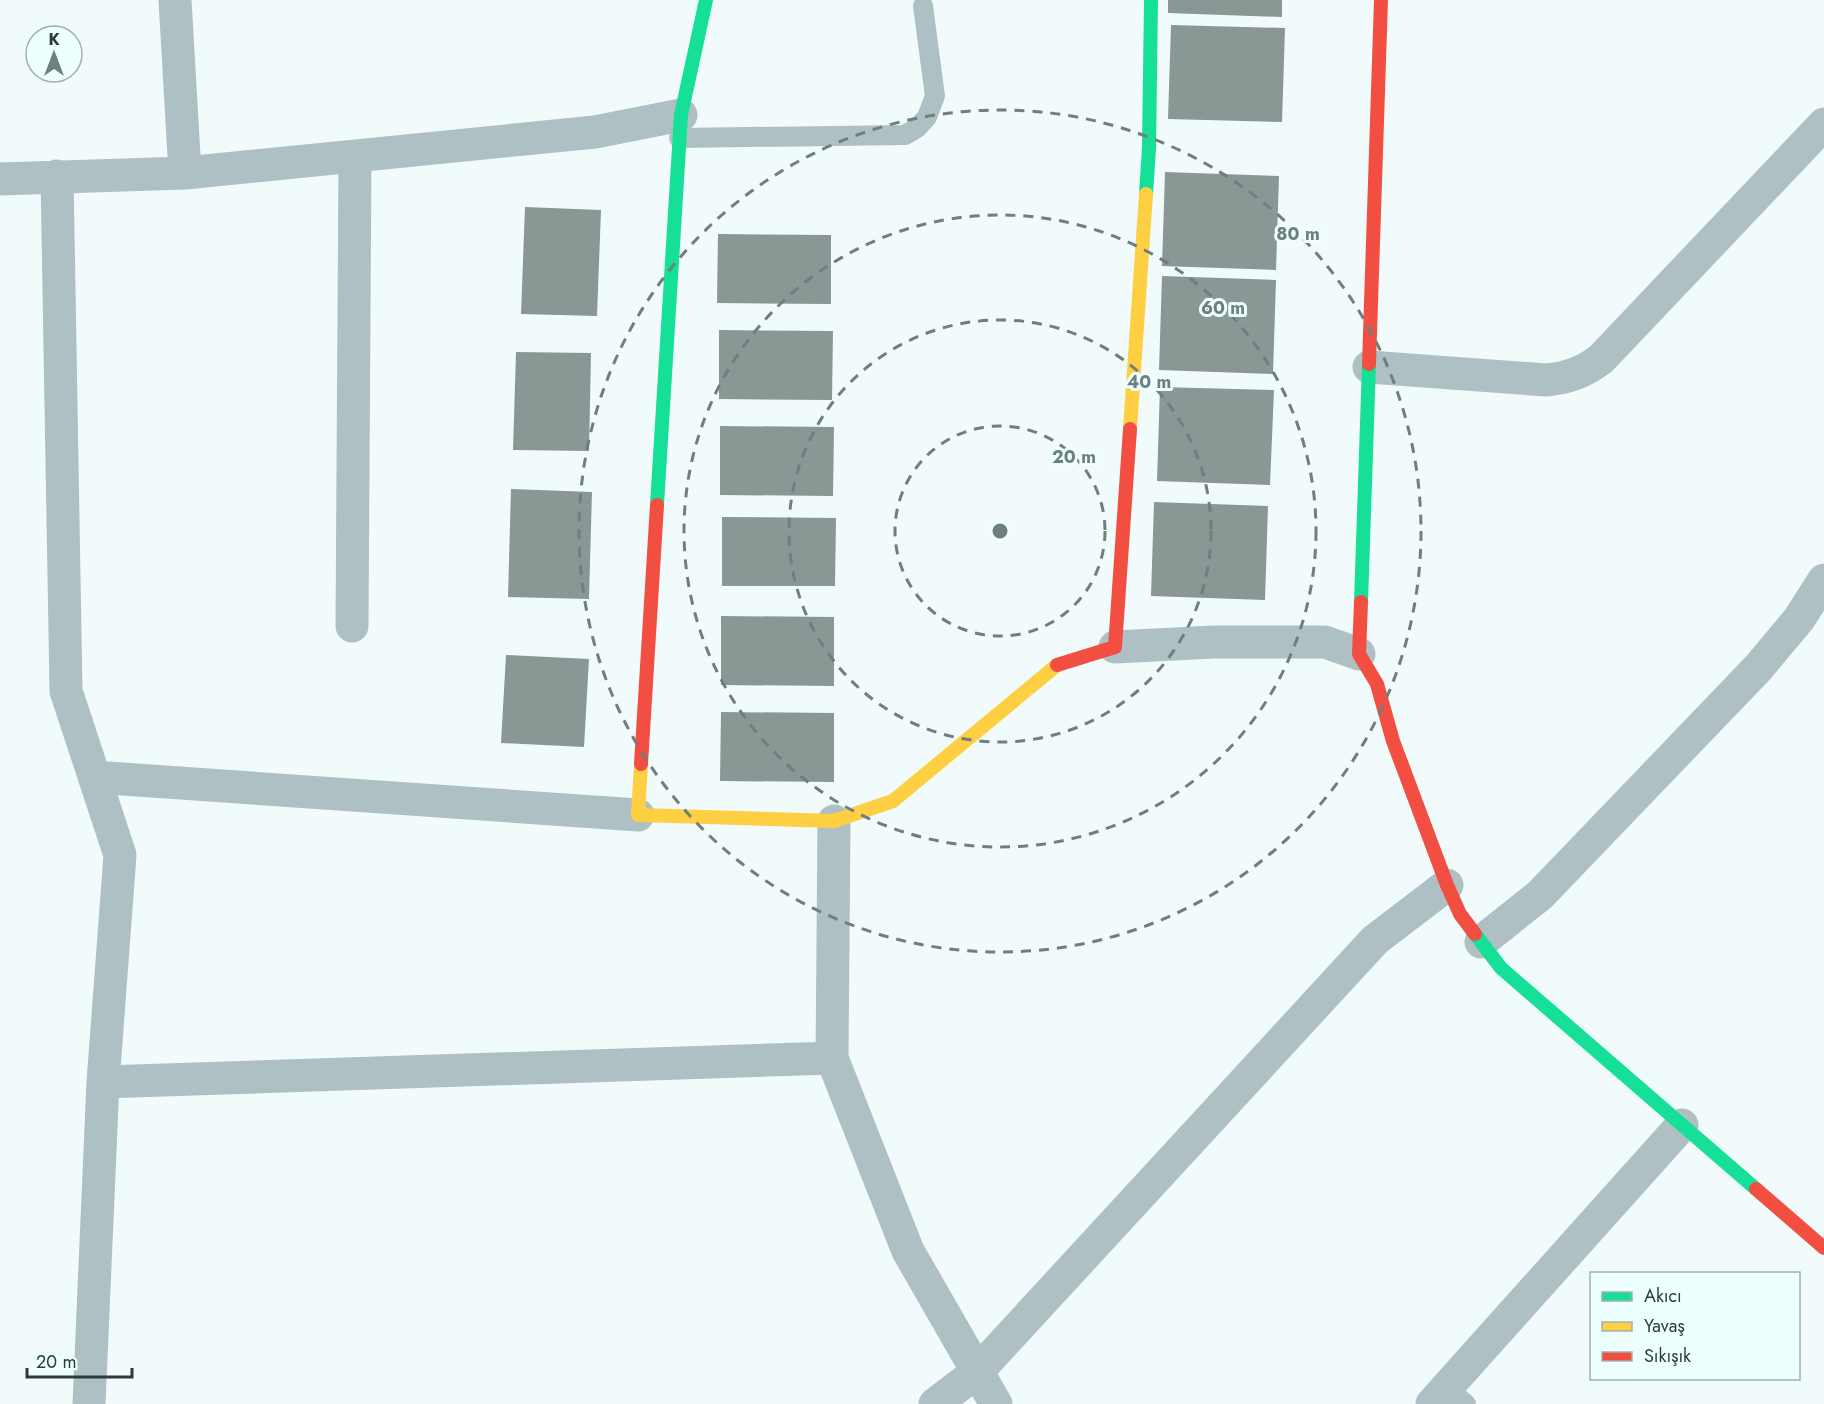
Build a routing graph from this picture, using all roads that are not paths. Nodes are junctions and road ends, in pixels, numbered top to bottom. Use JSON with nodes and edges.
{"nodes":[{"id":1,"x":175,"y":0,"type":"edge"},
{"id":2,"x":706,"y":0,"type":"edge"},
{"id":3,"x":1151,"y":0,"type":"edge"},
{"id":4,"x":1381,"y":0,"type":"edge"},
{"id":5,"x":923,"y":6,"type":"dead end"},
{"id":6,"x":1824,"y":124,"type":"edge"},
{"id":7,"x":680,"y":127,"type":"junction"},
{"id":8,"x":356,"y":156,"type":"junction"},
{"id":9,"x":185,"y":173,"type":"junction"},
{"id":10,"x":57,"y":176,"type":"junction"},
{"id":11,"x":0,"y":179,"type":"edge"},
{"id":12,"x":1369,"y":367,"type":"junction"},
{"id":13,"x":1824,"y":580,"type":"edge"},
{"id":14,"x":352,"y":626,"type":"dead end"},
{"id":15,"x":1115,"y":647,"type":"junction"},
{"id":16,"x":1359,"y":654,"type":"junction"},
{"id":17,"x":94,"y":777,"type":"junction"},
{"id":18,"x":638,"y":815,"type":"junction"},
{"id":19,"x":834,"y":821,"type":"junction"},
{"id":20,"x":1447,"y":885,"type":"junction"},
{"id":21,"x":1481,"y":942,"type":"junction"},
{"id":22,"x":832,"y":1058,"type":"junction"},
{"id":23,"x":103,"y":1082,"type":"junction"},
{"id":24,"x":1682,"y":1125,"type":"junction"},
{"id":25,"x":1824,"y":1248,"type":"edge"},
{"id":26,"x":977,"y":1372,"type":"junction"},
{"id":27,"x":1448,"y":1398,"type":"edge"},
{"id":28,"x":89,"y":1404,"type":"edge"},
{"id":29,"x":935,"y":1404,"type":"edge"},
{"id":30,"x":996,"y":1404,"type":"edge"}],
"edges":[{"from":1,"to":9,"type":"street"},
{"from":2,"to":7,"type":"street"},
{"from":3,"to":15,"type":"street"},
{"from":4,"to":12,"type":"street"},
{"from":5,"to":7,"type":"lane"},
{"from":6,"to":12,"type":"street"},
{"from":7,"to":8,"type":"street"},
{"from":7,"to":18,"type":"street"},
{"from":8,"to":9,"type":"street"},
{"from":8,"to":14,"type":"street"},
{"from":9,"to":10,"type":"street"},
{"from":10,"to":11,"type":"street"},
{"from":10,"to":17,"type":"street"},
{"from":12,"to":16,"type":"street"},
{"from":13,"to":21,"type":"street"},
{"from":15,"to":16,"type":"street"},
{"from":15,"to":19,"type":"street"},
{"from":16,"to":20,"type":"street"},
{"from":17,"to":18,"type":"street"},
{"from":17,"to":23,"type":"street"},
{"from":18,"to":19,"type":"street"},
{"from":19,"to":22,"type":"street"},
{"from":20,"to":21,"type":"street"},
{"from":20,"to":26,"type":"street"},
{"from":21,"to":24,"type":"street"},
{"from":22,"to":23,"type":"street"},
{"from":22,"to":26,"type":"street"},
{"from":23,"to":28,"type":"street"},
{"from":24,"to":25,"type":"street"},
{"from":24,"to":27,"type":"street"},
{"from":26,"to":29,"type":"street"},
{"from":26,"to":30,"type":"street"}]}
